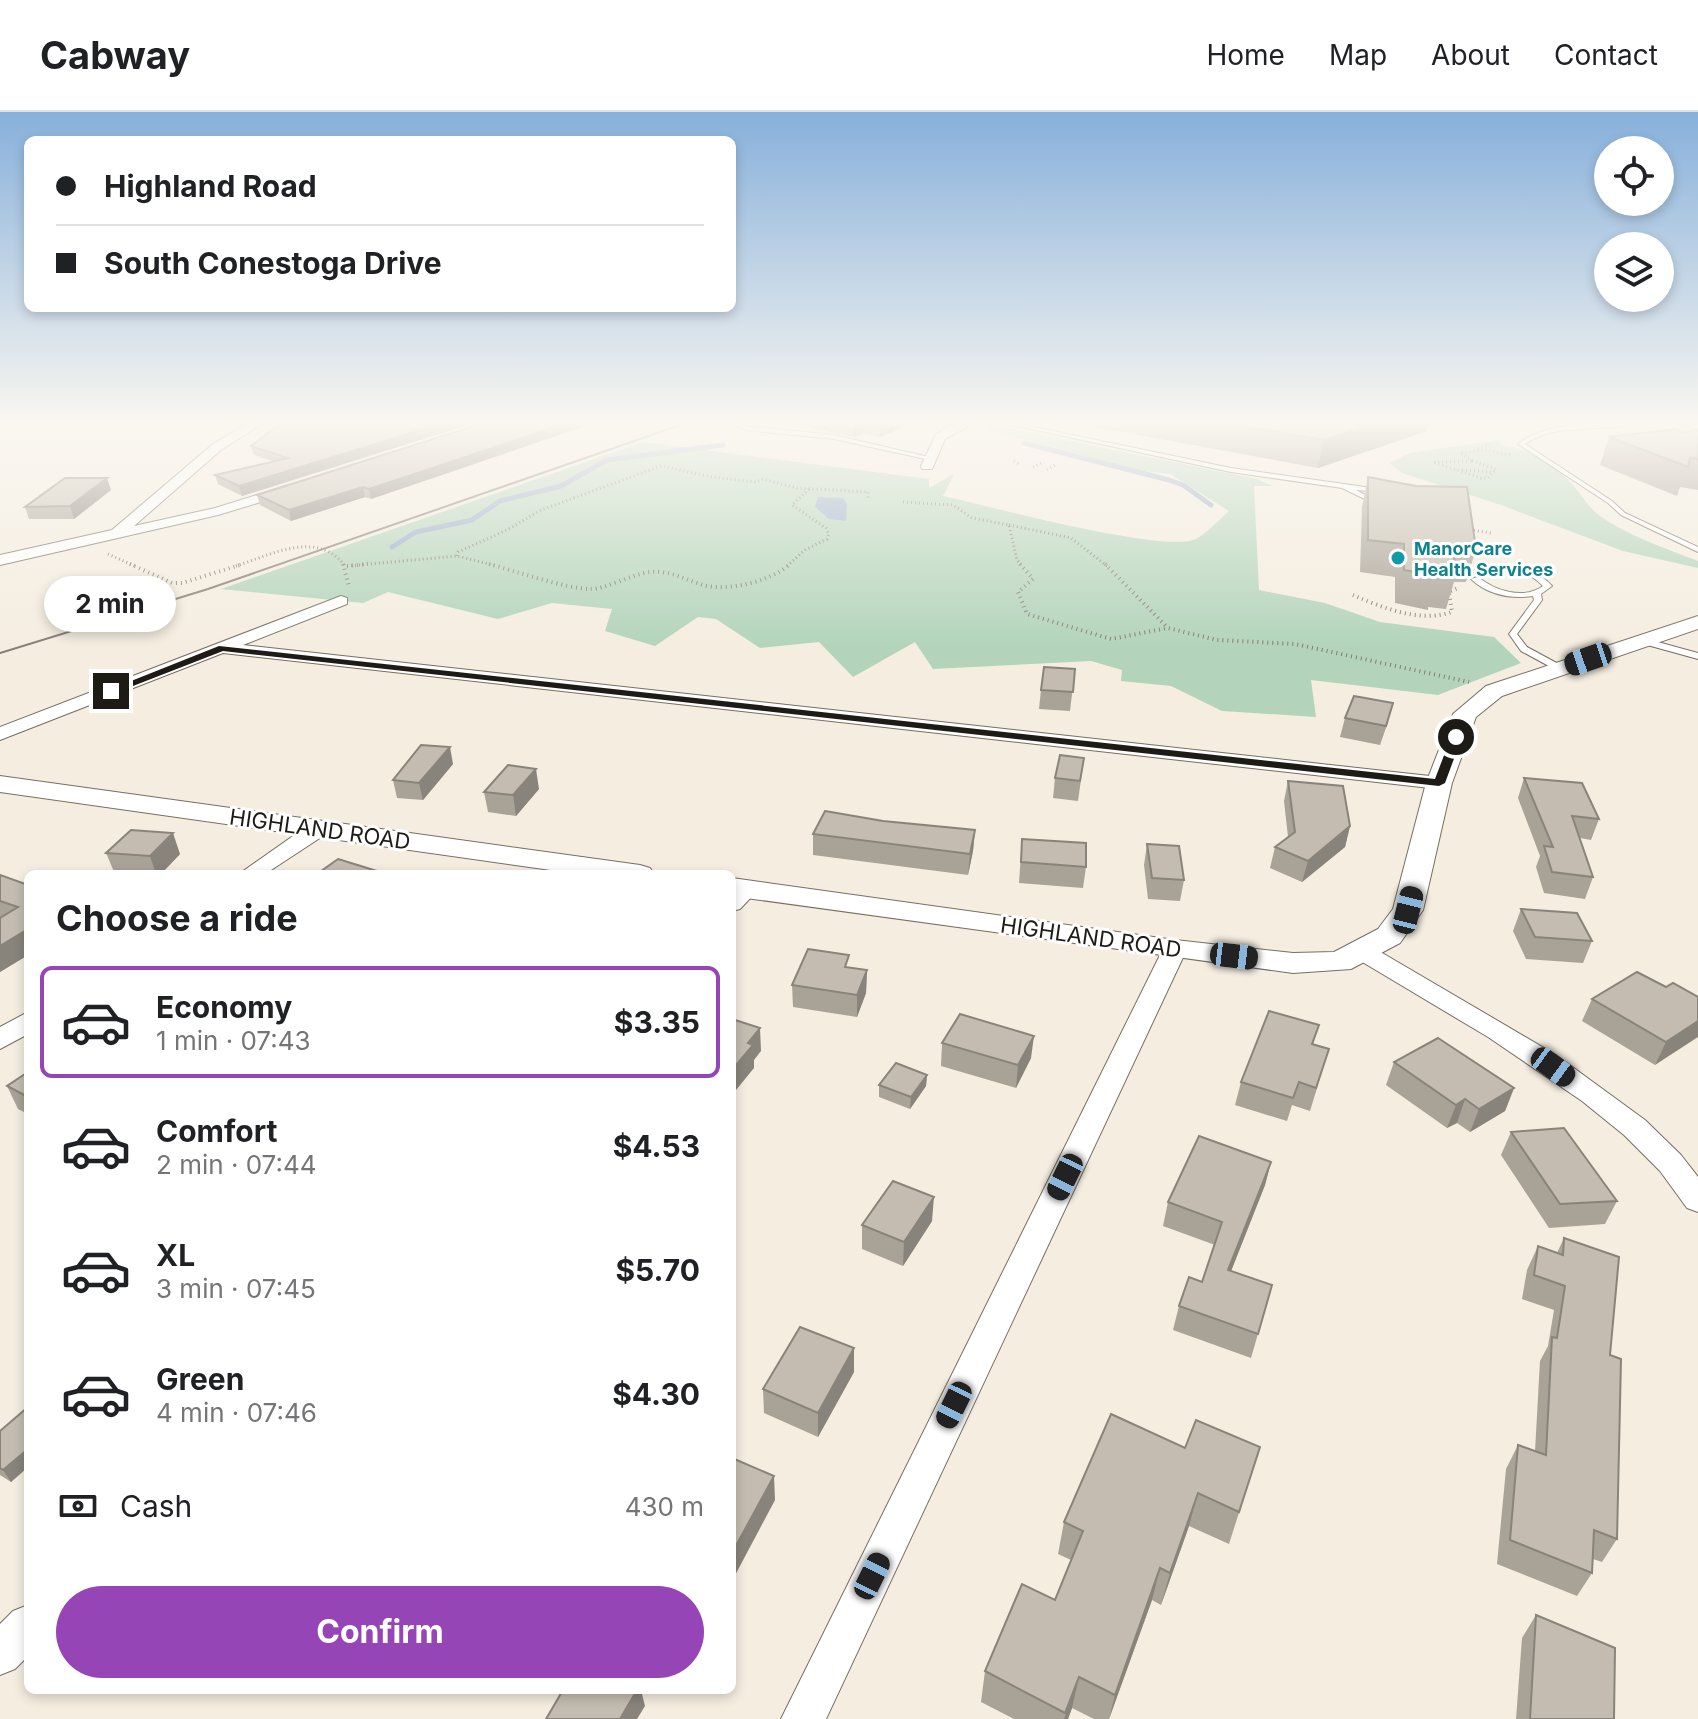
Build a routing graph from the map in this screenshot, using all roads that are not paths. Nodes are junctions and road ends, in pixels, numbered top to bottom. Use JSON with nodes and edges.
{"nodes":[{"id":1,"x":159,"y":497,"type":"edge"},
{"id":2,"x":263,"y":497,"type":"edge"},
{"id":3,"x":1366,"y":497,"type":"edge"},
{"id":4,"x":1602,"y":497,"type":"edge"},
{"id":5,"x":1384,"y":506,"type":"edge"},
{"id":6,"x":115,"y":535,"type":"junction"},
{"id":7,"x":1698,"y":550,"type":"edge"},
{"id":8,"x":0,"y":560,"type":"edge"},
{"id":9,"x":1537,"y":593,"type":"junction"},
{"id":10,"x":341,"y":601,"type":"road end"},
{"id":11,"x":1698,"y":622,"type":"edge"},
{"id":12,"x":1643,"y":641,"type":"junction"},
{"id":13,"x":222,"y":648,"type":"junction"},
{"id":14,"x":1698,"y":656,"type":"edge"},
{"id":15,"x":1561,"y":669,"type":"junction"},
{"id":16,"x":0,"y":734,"type":"edge"},
{"id":17,"x":1439,"y":783,"type":"junction"},
{"id":18,"x":0,"y":784,"type":"edge"},
{"id":19,"x":318,"y":829,"type":"junction"},
{"id":20,"x":256,"y":870,"type":"edge"},
{"id":21,"x":611,"y":870,"type":"edge"},
{"id":22,"x":737,"y":893,"type":"edge"},
{"id":23,"x":1175,"y":949,"type":"junction"},
{"id":24,"x":1363,"y":952,"type":"junction"},
{"id":25,"x":24,"y":1024,"type":"edge"},
{"id":26,"x":0,"y":1040,"type":"edge"},
{"id":27,"x":1698,"y":1200,"type":"edge"},
{"id":28,"x":24,"y":1630,"type":"edge"},
{"id":29,"x":0,"y":1654,"type":"edge"},
{"id":30,"x":803,"y":1719,"type":"edge"}],
"edges":[{"from":1,"to":6,"type":"street"},
{"from":2,"to":6,"type":"street"},
{"from":3,"to":5,"type":"lane"},
{"from":4,"to":7,"type":"lane"},
{"from":6,"to":8,"type":"street"},
{"from":9,"to":9,"type":"lane"},
{"from":9,"to":15,"type":"lane"},
{"from":10,"to":13,"type":"street"},
{"from":11,"to":12,"type":"street","name":"HIGHLAND ROAD"},
{"from":12,"to":14,"type":"lane"},
{"from":12,"to":15,"type":"street","name":"HIGHLAND ROAD"},
{"from":13,"to":16,"type":"street"},
{"from":13,"to":17,"type":"street"},
{"from":15,"to":17,"type":"street","name":"HIGHLAND ROAD"},
{"from":17,"to":24,"type":"street","name":"HIGHLAND ROAD"},
{"from":18,"to":19,"type":"street","name":"HIGHLAND ROAD"},
{"from":19,"to":20,"type":"street"},
{"from":19,"to":21,"type":"street","name":"HIGHLAND ROAD"},
{"from":22,"to":23,"type":"street","name":"HIGHLAND ROAD"},
{"from":23,"to":24,"type":"street","name":"HIGHLAND ROAD"},
{"from":23,"to":30,"type":"street"},
{"from":24,"to":27,"type":"street"},
{"from":25,"to":26,"type":"street"},
{"from":28,"to":29,"type":"street"}]}
